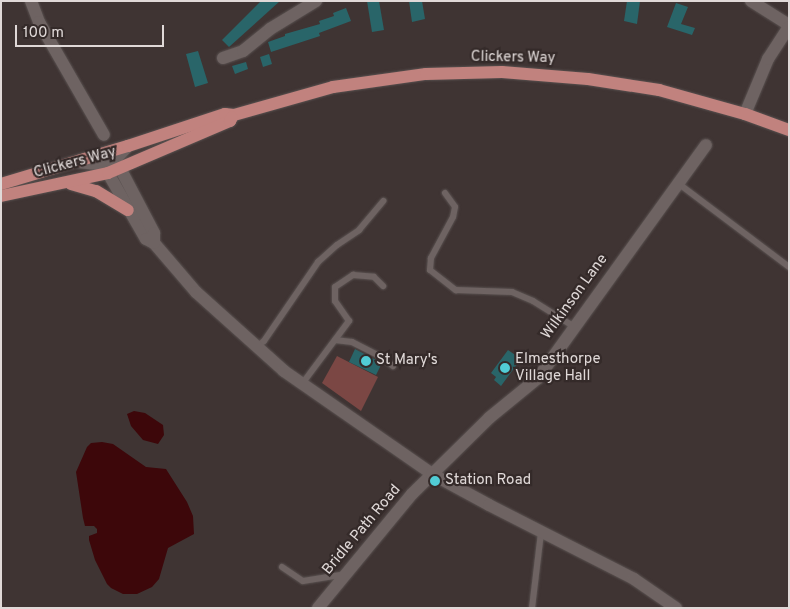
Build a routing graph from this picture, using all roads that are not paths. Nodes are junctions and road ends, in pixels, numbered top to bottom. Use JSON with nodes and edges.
{"nodes":[{"id":1,"x":31,"y":1,"type":"edge"},
{"id":2,"x":316,"y":1,"type":"edge"},
{"id":3,"x":751,"y":1,"type":"edge"},
{"id":4,"x":789,"y":26,"type":"edge"},
{"id":5,"x":223,"y":58,"type":"dead end"},
{"id":6,"x":745,"y":114,"type":"junction"},
{"id":7,"x":234,"y":115,"type":"junction"},
{"id":8,"x":789,"y":130,"type":"edge"},
{"id":9,"x":104,"y":134,"type":"dead end"},
{"id":10,"x":706,"y":145,"type":"dead end"},
{"id":11,"x":128,"y":146,"type":"junction"},
{"id":12,"x":77,"y":162,"type":"junction"},
{"id":13,"x":113,"y":168,"type":"junction"},
{"id":14,"x":67,"y":183,"type":"junction"},
{"id":15,"x":1,"y":184,"type":"edge"},
{"id":16,"x":679,"y":184,"type":"junction"},
{"id":17,"x":445,"y":193,"type":"dead end"},
{"id":18,"x":1,"y":196,"type":"edge"},
{"id":19,"x":382,"y":201,"type":"dead end"},
{"id":20,"x":128,"y":210,"type":"junction"},
{"id":21,"x":154,"y":243,"type":"junction"},
{"id":22,"x":789,"y":266,"type":"edge"},
{"id":23,"x":383,"y":286,"type":"dead end"},
{"id":24,"x":573,"y":326,"type":"junction"},
{"id":25,"x":335,"y":340,"type":"junction"},
{"id":26,"x":257,"y":347,"type":"junction"},
{"id":27,"x":393,"y":366,"type":"dead end"},
{"id":28,"x":302,"y":384,"type":"junction"},
{"id":29,"x":432,"y":474,"type":"junction"},
{"id":30,"x":541,"y":532,"type":"junction"},
{"id":31,"x":282,"y":567,"type":"dead end"},
{"id":32,"x":347,"y":574,"type":"junction"},
{"id":33,"x":318,"y":608,"type":"edge"},
{"id":34,"x":532,"y":608,"type":"edge"},
{"id":35,"x":676,"y":608,"type":"edge"}],
"edges":[{"from":1,"to":9,"type":"street"},
{"from":2,"to":5,"type":"street"},
{"from":3,"to":4,"type":"street"},
{"from":4,"to":6,"type":"street"},
{"from":6,"to":7,"type":"main road","name":"Clickers Way"},
{"from":6,"to":8,"type":"main road","name":"Clickers Way"},
{"from":7,"to":11,"type":"main road","name":"Clickers Way"},
{"from":7,"to":13,"type":"main road","name":"Clickers Way"},
{"from":10,"to":16,"type":"street","name":"Wilkinson Lane"},
{"from":11,"to":12,"type":"main road","name":"Clickers Way"},
{"from":11,"to":13,"type":"street"},
{"from":12,"to":13,"type":"street"},
{"from":12,"to":15,"type":"main road","name":"Clickers Way"},
{"from":13,"to":14,"type":"main road","name":"Clickers Way"},
{"from":13,"to":20,"type":"street"},
{"from":13,"to":21,"type":"street"},
{"from":14,"to":18,"type":"main road","name":"Clickers Way"},
{"from":14,"to":20,"type":"main road"},
{"from":16,"to":22,"type":"lane"},
{"from":16,"to":24,"type":"street","name":"Wilkinson Lane"},
{"from":17,"to":24,"type":"lane"},
{"from":19,"to":26,"type":"lane"},
{"from":20,"to":21,"type":"street"},
{"from":21,"to":26,"type":"street"},
{"from":23,"to":25,"type":"lane"},
{"from":24,"to":29,"type":"street","name":"Wilkinson Lane"},
{"from":25,"to":27,"type":"lane"},
{"from":25,"to":28,"type":"lane"},
{"from":26,"to":28,"type":"street"},
{"from":28,"to":29,"type":"street"},
{"from":29,"to":30,"type":"street"},
{"from":29,"to":32,"type":"street","name":"Bridle Path Road"},
{"from":30,"to":34,"type":"lane"},
{"from":30,"to":35,"type":"street"},
{"from":31,"to":32,"type":"lane"},
{"from":32,"to":33,"type":"street","name":"Bridle Path Road"}]}
